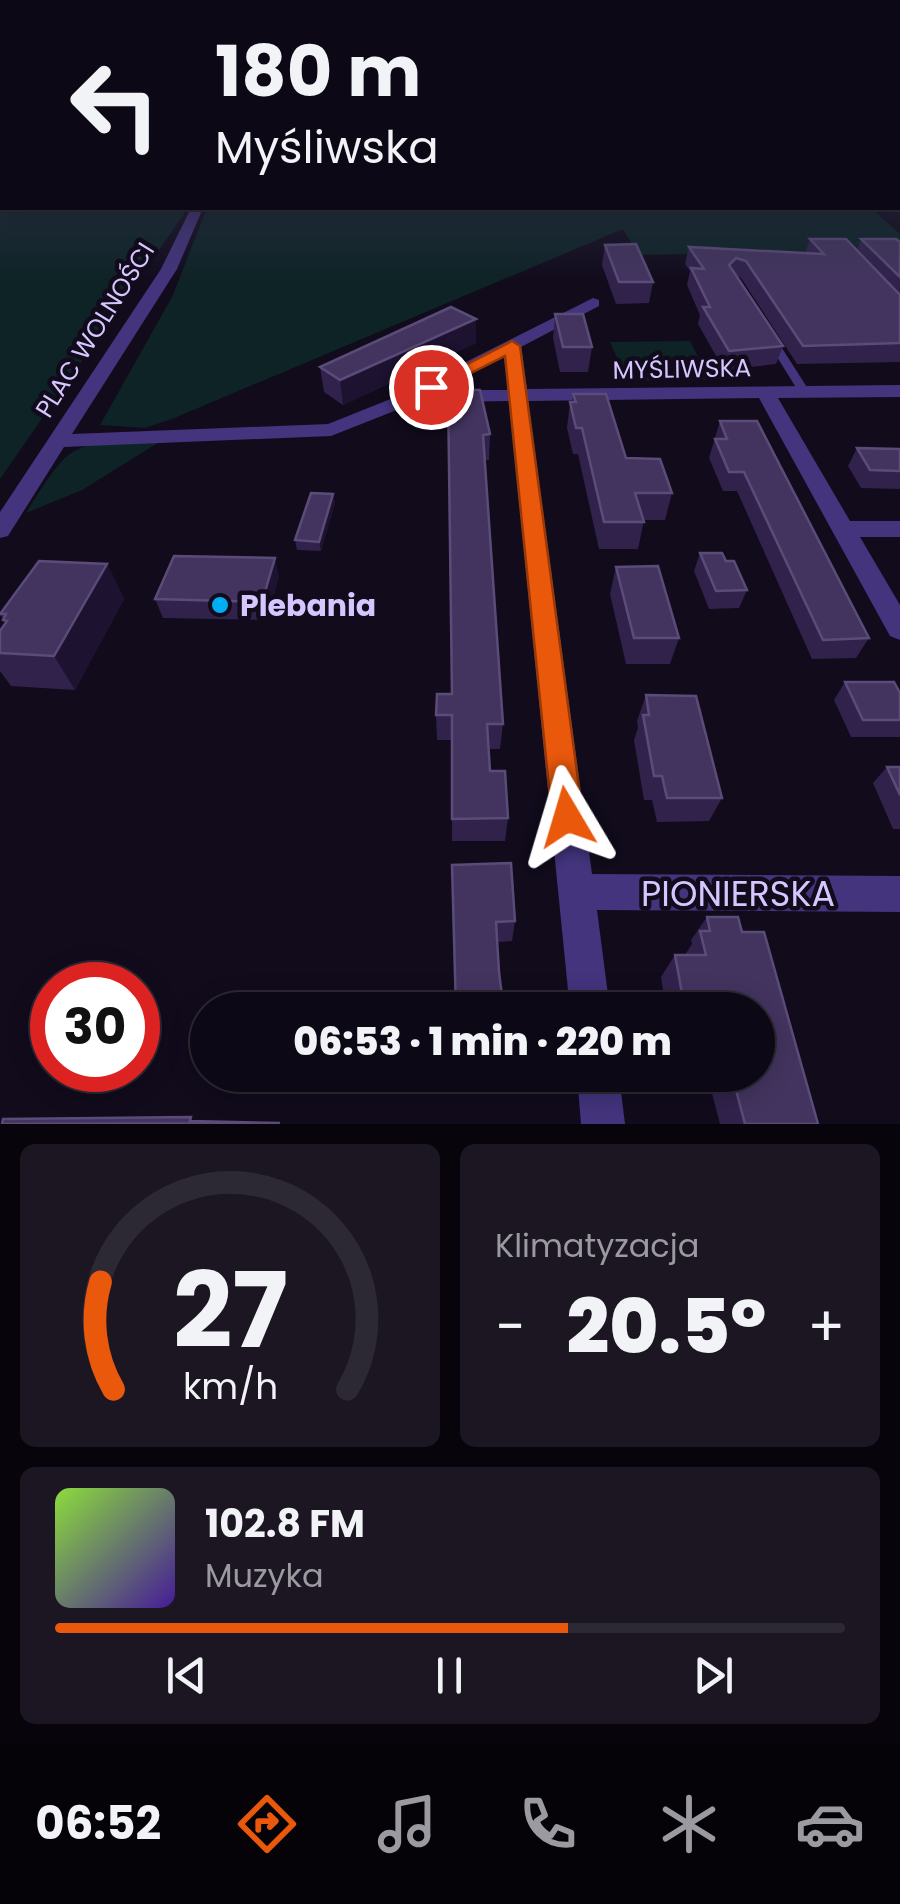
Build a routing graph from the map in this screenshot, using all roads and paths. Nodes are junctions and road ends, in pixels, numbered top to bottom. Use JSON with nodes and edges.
{"nodes":[{"id":1,"x":196,"y":210,"type":"edge"},
{"id":2,"x":593,"y":302,"type":"dead end"},
{"id":3,"x":764,"y":328,"type":"edge"},
{"id":4,"x":512,"y":346,"type":"junction"},
{"id":5,"x":900,"y":391,"type":"edge"},
{"id":6,"x":765,"y":392,"type":"junction"},
{"id":7,"x":804,"y":392,"type":"junction"},
{"id":8,"x":518,"y":396,"type":"junction"},
{"id":9,"x":404,"y":400,"type":"junction"},
{"id":10,"x":58,"y":441,"type":"junction"},
{"id":11,"x":843,"y":529,"type":"junction"},
{"id":12,"x":900,"y":529,"type":"edge"},
{"id":13,"x":0,"y":530,"type":"edge"},
{"id":14,"x":900,"y":629,"type":"edge"},
{"id":15,"x":576,"y":892,"type":"junction"},
{"id":16,"x":900,"y":894,"type":"edge"},
{"id":17,"x":588,"y":992,"type":"edge"},
{"id":18,"x":600,"y":1092,"type":"edge"},
{"id":19,"x":603,"y":1124,"type":"edge"}],
"edges":[{"from":1,"to":10,"type":"street","name":"PLAC WOLNOŚCI"},
{"from":2,"to":4,"type":"street","name":"MYŚLIWSKA"},
{"from":3,"to":7,"type":"lane"},
{"from":4,"to":8,"type":"street"},
{"from":4,"to":9,"type":"street","name":"MYŚLIWSKA"},
{"from":5,"to":7,"type":"street","name":"MYŚLIWSKA"},
{"from":6,"to":7,"type":"street","name":"MYŚLIWSKA"},
{"from":6,"to":8,"type":"street","name":"MYŚLIWSKA"},
{"from":6,"to":11,"type":"street"},
{"from":8,"to":9,"type":"street","name":"MYŚLIWSKA"},
{"from":8,"to":15,"type":"street"},
{"from":9,"to":10,"type":"street","name":"MYŚLIWSKA"},
{"from":10,"to":13,"type":"street","name":"PLAC WOLNOŚCI"},
{"from":11,"to":12,"type":"street"},
{"from":11,"to":14,"type":"street"},
{"from":15,"to":16,"type":"street","name":"PIONIERSKA"},
{"from":15,"to":17,"type":"street"},
{"from":18,"to":19,"type":"street"}]}
